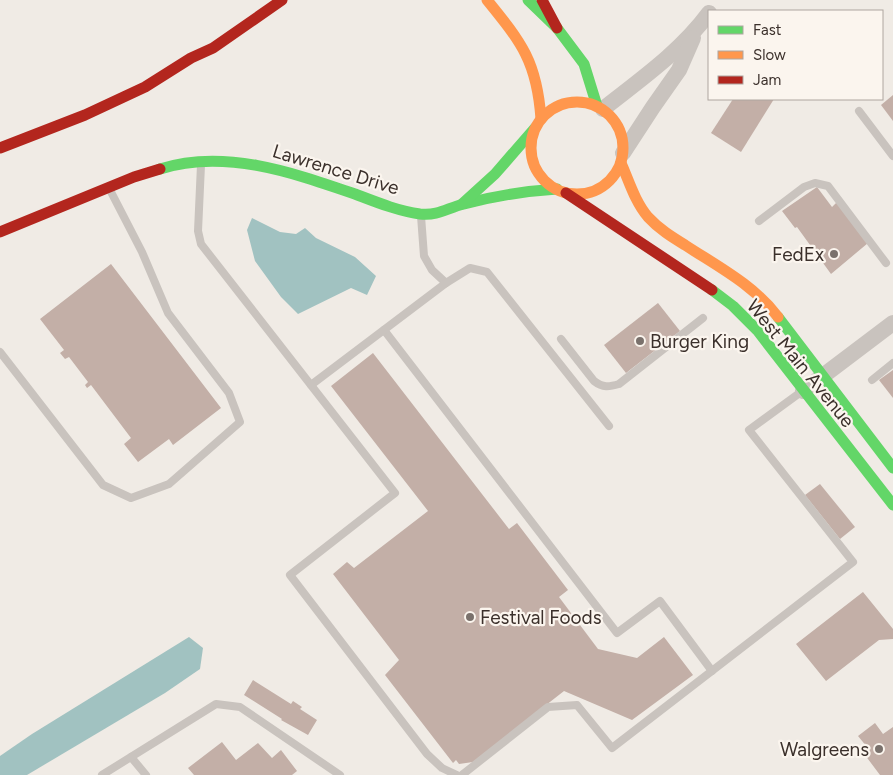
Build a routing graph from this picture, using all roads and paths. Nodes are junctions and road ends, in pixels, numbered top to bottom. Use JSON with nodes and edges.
{"nodes":[{"id":1,"x":282,"y":0,"type":"edge"},
{"id":2,"x":487,"y":0,"type":"edge"},
{"id":3,"x":528,"y":0,"type":"edge"},
{"id":4,"x":542,"y":0,"type":"edge"},
{"id":5,"x":253,"y":6,"type":"dead end"},
{"id":6,"x":708,"y":15,"type":"edge"},
{"id":7,"x":557,"y":28,"type":"junction"},
{"id":8,"x":696,"y":31,"type":"junction"},
{"id":9,"x":191,"y":58,"type":"junction"},
{"id":10,"x":600,"y":108,"type":"junction"},
{"id":11,"x":859,"y":111,"type":"dead end"},
{"id":12,"x":538,"y":124,"type":"junction"},
{"id":13,"x":0,"y":148,"type":"edge"},
{"id":14,"x":893,"y":156,"type":"edge"},
{"id":15,"x":622,"y":158,"type":"junction"},
{"id":16,"x":201,"y":162,"type":"junction"},
{"id":17,"x":109,"y":188,"type":"junction"},
{"id":18,"x":561,"y":191,"type":"junction"},
{"id":19,"x":462,"y":204,"type":"junction"},
{"id":20,"x":421,"y":214,"type":"junction"},
{"id":21,"x":759,"y":221,"type":"dead end"},
{"id":22,"x":0,"y":232,"type":"edge"},
{"id":23,"x":886,"y":263,"type":"dead end"},
{"id":24,"x":446,"y":283,"type":"junction"},
{"id":25,"x":703,"y":318,"type":"dead end"},
{"id":26,"x":893,"y":323,"type":"edge"},
{"id":27,"x":384,"y":330,"type":"junction"},
{"id":28,"x":562,"y":339,"type":"dead end"},
{"id":29,"x":0,"y":352,"type":"edge"},
{"id":30,"x":893,"y":363,"type":"edge"},
{"id":31,"x":824,"y":375,"type":"junction"},
{"id":32,"x":872,"y":380,"type":"dead end"},
{"id":33,"x":311,"y":385,"type":"junction"},
{"id":34,"x":803,"y":391,"type":"junction"},
{"id":35,"x":609,"y":426,"type":"dead end"},
{"id":36,"x":893,"y":468,"type":"edge"},
{"id":37,"x":893,"y":505,"type":"edge"},
{"id":38,"x":712,"y":671,"type":"junction"},
{"id":39,"x":131,"y":757,"type":"junction"},
{"id":40,"x":102,"y":775,"type":"edge"},
{"id":41,"x":146,"y":775,"type":"edge"},
{"id":42,"x":340,"y":775,"type":"edge"},
{"id":43,"x":457,"y":775,"type":"edge"},
{"id":44,"x":462,"y":775,"type":"edge"}],
"edges":[{"from":1,"to":9,"type":"main road"},
{"from":2,"to":12,"type":"main road"},
{"from":3,"to":7,"type":"main road"},
{"from":4,"to":7,"type":"main road"},
{"from":5,"to":9,"type":"main road"},
{"from":6,"to":8,"type":"street"},
{"from":7,"to":10,"type":"main road"},
{"from":8,"to":10,"type":"street"},
{"from":8,"to":15,"type":"street"},
{"from":9,"to":13,"type":"main road"},
{"from":10,"to":12,"type":"main road"},
{"from":10,"to":15,"type":"main road"},
{"from":11,"to":14,"type":"lane"},
{"from":12,"to":18,"type":"main road"},
{"from":12,"to":19,"type":"main road","name":"Lawrence Drive"},
{"from":15,"to":18,"type":"main road"},
{"from":15,"to":31,"type":"main road","name":"West Main Avenue"},
{"from":16,"to":17,"type":"main road","name":"Lawrence Drive"},
{"from":16,"to":20,"type":"main road","name":"Lawrence Drive"},
{"from":16,"to":33,"type":"lane"},
{"from":17,"to":22,"type":"main road","name":"Lawrence Drive"},
{"from":17,"to":29,"type":"lane"},
{"from":18,"to":19,"type":"main road","name":"Lawrence Drive"},
{"from":18,"to":34,"type":"main road","name":"West Main Avenue"},
{"from":19,"to":20,"type":"main road","name":"Lawrence Drive"},
{"from":20,"to":24,"type":"lane"},
{"from":21,"to":23,"type":"lane"},
{"from":24,"to":27,"type":"lane"},
{"from":24,"to":35,"type":"lane"},
{"from":25,"to":28,"type":"lane"},
{"from":26,"to":31,"type":"street"},
{"from":27,"to":33,"type":"lane"},
{"from":27,"to":38,"type":"lane"},
{"from":30,"to":32,"type":"lane"},
{"from":31,"to":34,"type":"street"},
{"from":31,"to":36,"type":"main road","name":"West Main Avenue"},
{"from":33,"to":43,"type":"lane"},
{"from":34,"to":37,"type":"main road","name":"West Main Avenue"},
{"from":34,"to":38,"type":"lane"},
{"from":38,"to":44,"type":"lane"},
{"from":39,"to":40,"type":"lane"},
{"from":39,"to":41,"type":"lane"},
{"from":39,"to":42,"type":"lane"}]}
